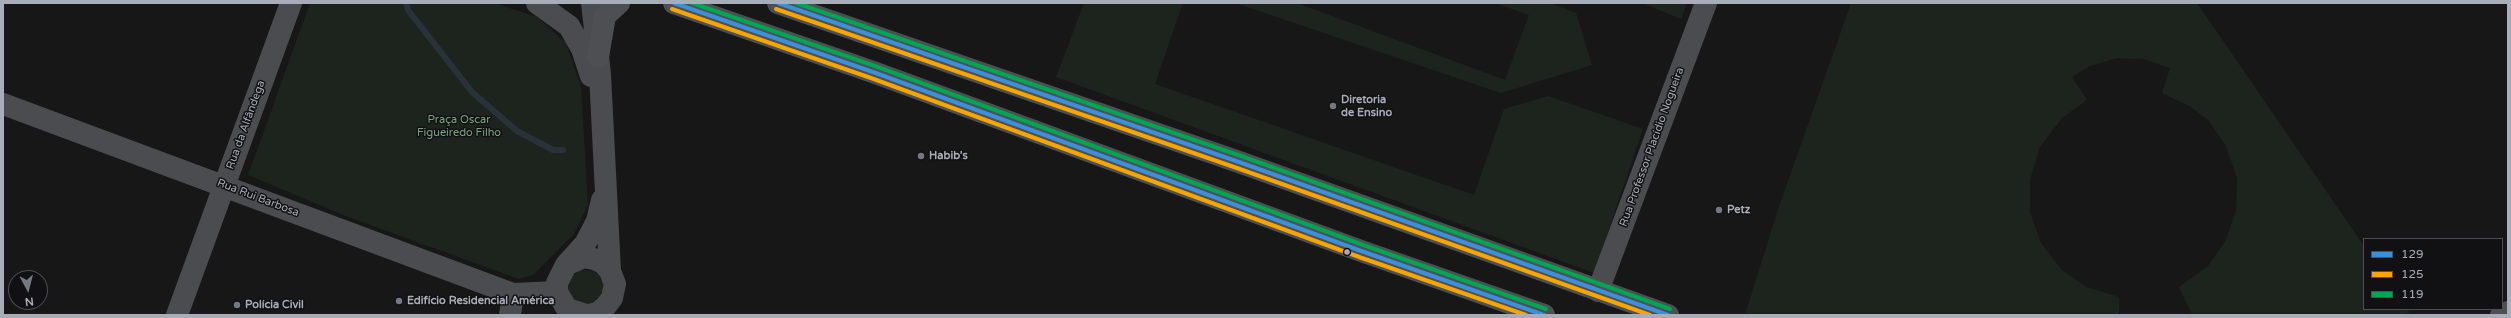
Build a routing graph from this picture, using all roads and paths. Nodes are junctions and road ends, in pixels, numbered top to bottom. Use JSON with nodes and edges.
{"nodes":[{"id":1,"x":291,"y":3,"type":"edge"},
{"id":2,"x":537,"y":3,"type":"edge"},
{"id":3,"x":592,"y":3,"type":"edge"},
{"id":4,"x":619,"y":3,"type":"edge"},
{"id":5,"x":674,"y":3,"type":"edge"},
{"id":6,"x":778,"y":3,"type":"edge"},
{"id":7,"x":1706,"y":3,"type":"edge"},
{"id":8,"x":598,"y":57,"type":"junction"},
{"id":9,"x":600,"y":103,"type":"junction"},
{"id":10,"x":3,"y":104,"type":"edge"},
{"id":11,"x":606,"y":183,"type":"junction"},
{"id":12,"x":224,"y":185,"type":"junction"},
{"id":13,"x":566,"y":265,"type":"junction"},
{"id":14,"x":610,"y":270,"type":"junction"},
{"id":15,"x":1598,"y":291,"type":"junction"},
{"id":16,"x":512,"y":294,"type":"junction"},
{"id":17,"x":612,"y":306,"type":"edge"},
{"id":18,"x":575,"y":309,"type":"edge"},
{"id":19,"x":2508,"y":312,"type":"edge"},
{"id":20,"x":176,"y":315,"type":"edge"},
{"id":21,"x":510,"y":315,"type":"edge"},
{"id":22,"x":1544,"y":315,"type":"edge"},
{"id":23,"x":1668,"y":315,"type":"edge"},
{"id":24,"x":2501,"y":315,"type":"edge"}],
"edges":[{"from":1,"to":12,"type":"street","name":"Rua da Alfândega"},
{"from":2,"to":9,"type":"street"},
{"from":3,"to":8,"type":"street"},
{"from":4,"to":8,"type":"main road"},
{"from":5,"to":22,"type":"main road"},
{"from":6,"to":15,"type":"main road"},
{"from":7,"to":15,"type":"street","name":"Rua Professor Placídio Nogueira"},
{"from":8,"to":9,"type":"street"},
{"from":9,"to":11,"type":"street"},
{"from":10,"to":12,"type":"street","name":"Rua Rui Barbosa"},
{"from":11,"to":13,"type":"street"},
{"from":11,"to":14,"type":"street"},
{"from":12,"to":16,"type":"street","name":"Rua Rui Barbosa"},
{"from":12,"to":20,"type":"street","name":"Rua da Alfândega"},
{"from":13,"to":14,"type":"street"},
{"from":13,"to":18,"type":"street"},
{"from":14,"to":17,"type":"street"},
{"from":15,"to":23,"type":"main road"},
{"from":16,"to":18,"type":"street"},
{"from":16,"to":21,"type":"street"},
{"from":17,"to":18,"type":"street"},
{"from":19,"to":24,"type":"main road"}]}
